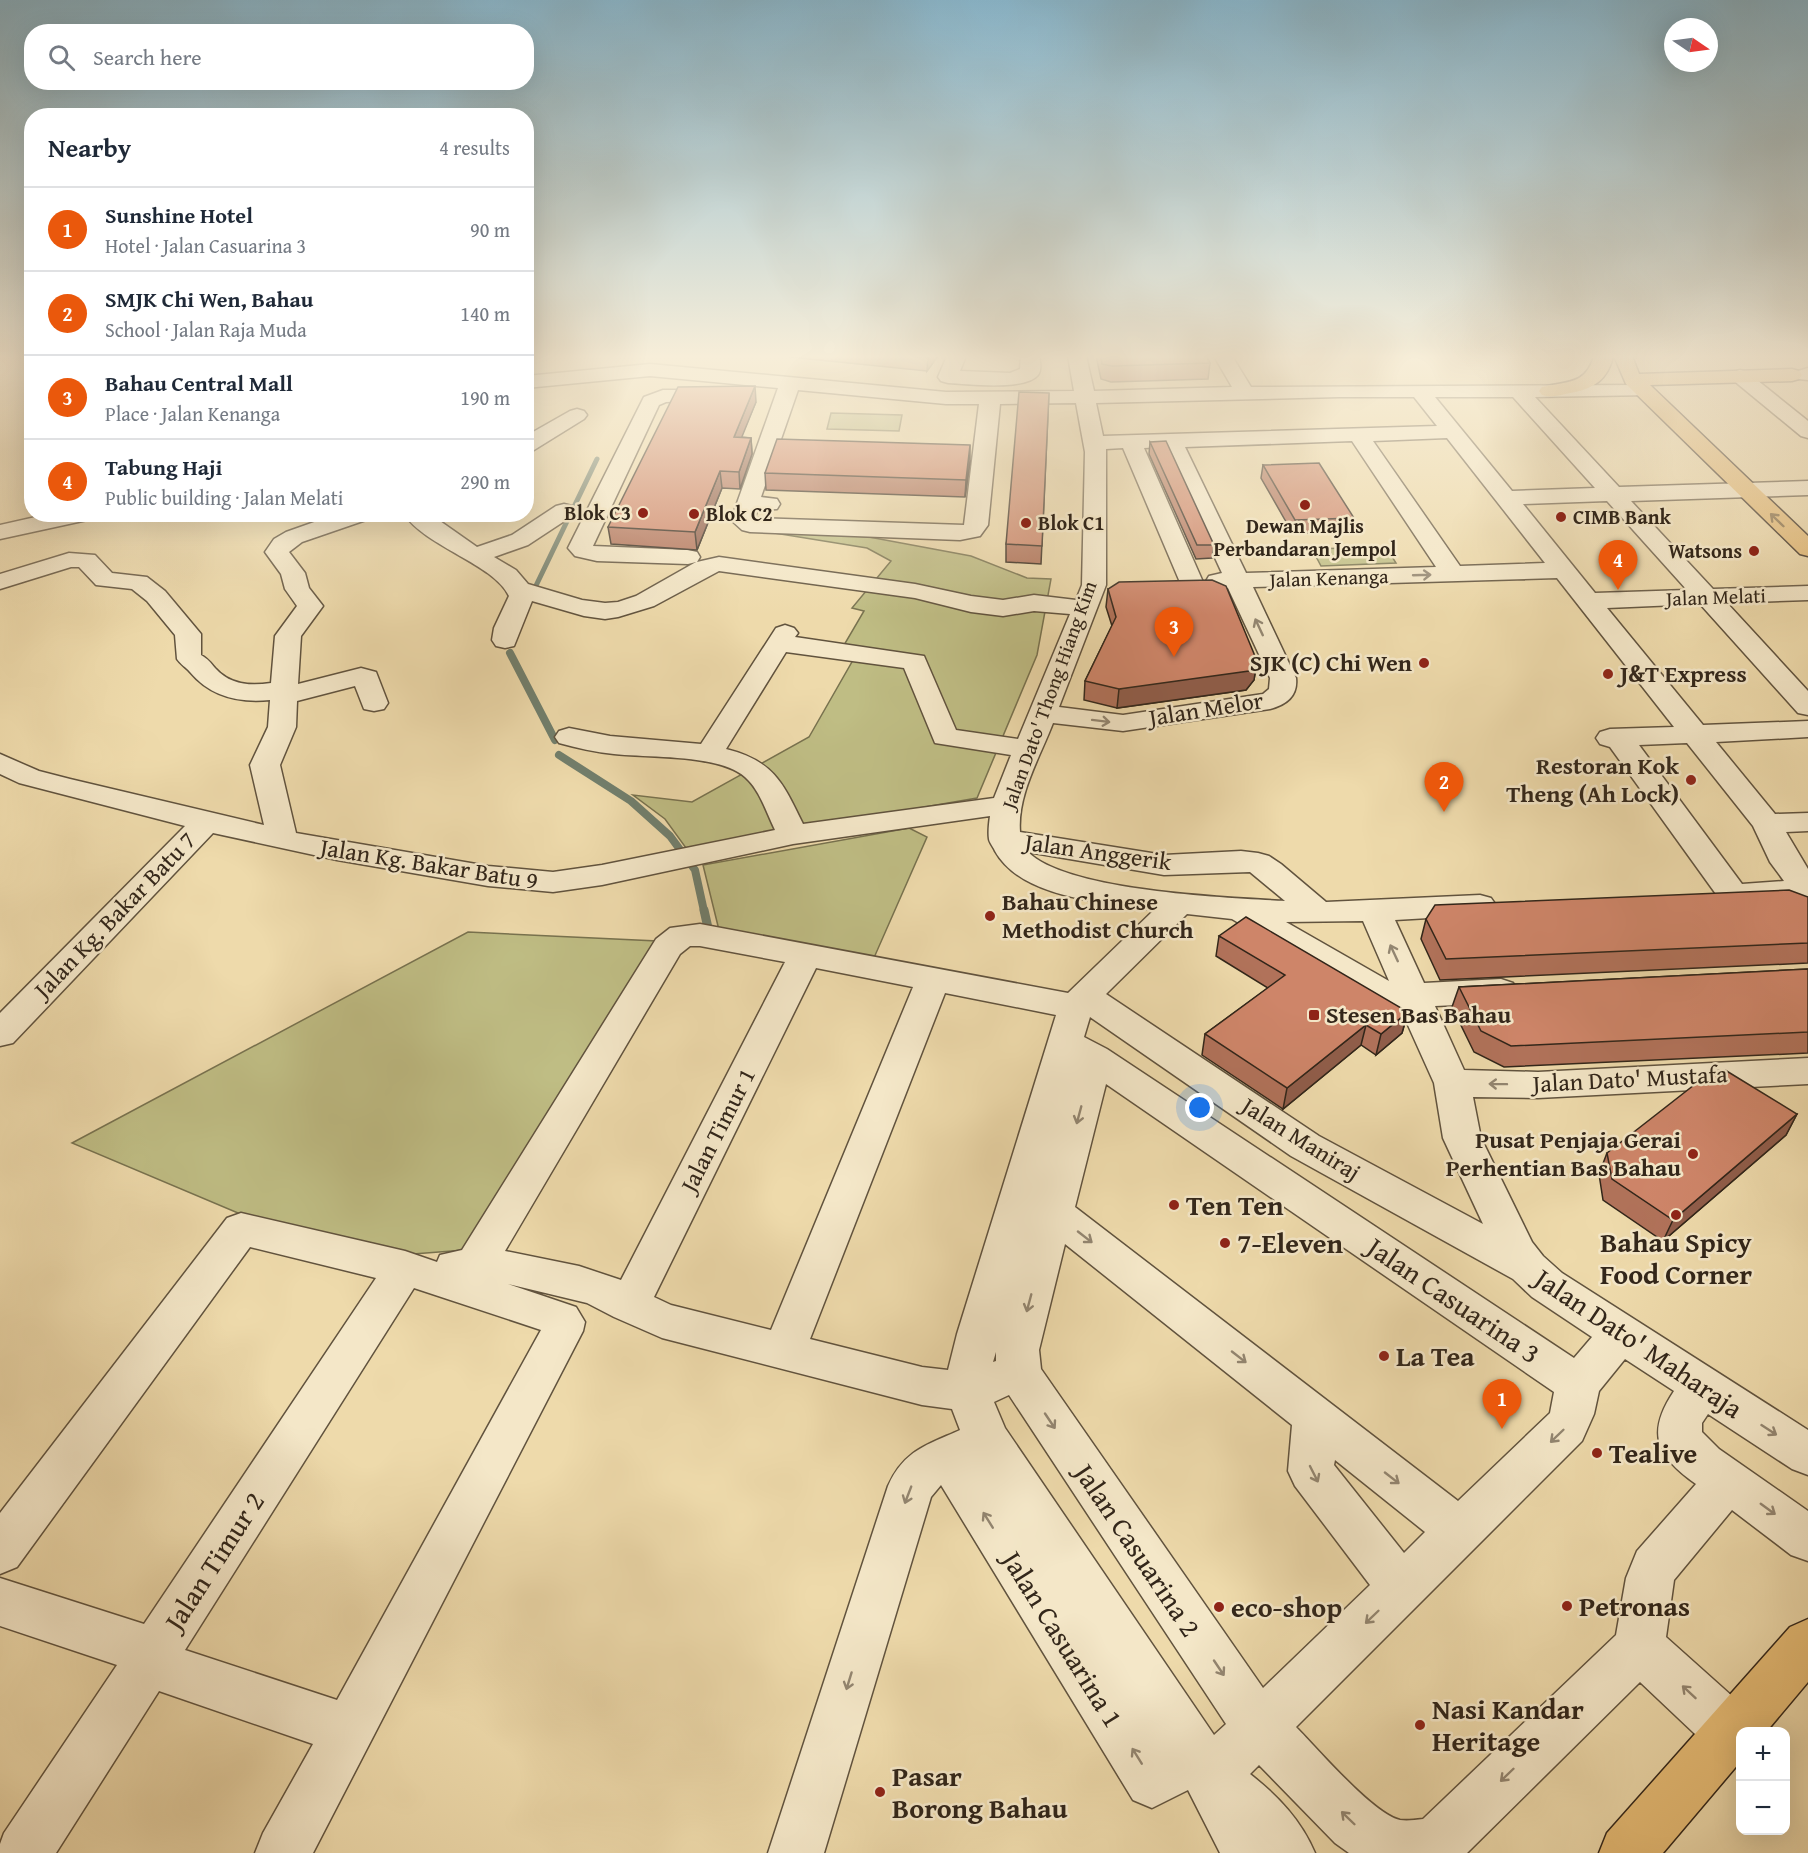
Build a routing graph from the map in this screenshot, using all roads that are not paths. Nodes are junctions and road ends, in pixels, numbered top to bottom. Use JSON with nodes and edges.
{"nodes":[{"id":1,"x":631,"y":442,"type":"edge"},
{"id":2,"x":769,"y":442,"type":"edge"},
{"id":3,"x":975,"y":442,"type":"edge"},
{"id":4,"x":1113,"y":442,"type":"edge"},
{"id":5,"x":1131,"y":442,"type":"edge"},
{"id":6,"x":1173,"y":442,"type":"edge"},
{"id":7,"x":1356,"y":442,"type":"edge"},
{"id":8,"x":1461,"y":442,"type":"edge"},
{"id":9,"x":1565,"y":442,"type":"edge"},
{"id":10,"x":1698,"y":442,"type":"edge"},
{"id":11,"x":1094,"y":443,"type":"joint"},
{"id":12,"x":1808,"y":488,"type":"edge"},
{"id":13,"x":1747,"y":490,"type":"junction"},
{"id":14,"x":1613,"y":495,"type":"junction"},
{"id":15,"x":1506,"y":498,"type":"junction"},
{"id":16,"x":748,"y":503,"type":"junction"},
{"id":17,"x":794,"y":505,"type":"dead end"},
{"id":18,"x":955,"y":510,"type":"dead end"},
{"id":19,"x":564,"y":511,"type":"dead end"},
{"id":20,"x":978,"y":511,"type":"junction"},
{"id":21,"x":47,"y":522,"type":"edge"},
{"id":22,"x":338,"y":522,"type":"edge"},
{"id":23,"x":426,"y":522,"type":"edge"},
{"id":24,"x":0,"y":532,"type":"edge"},
{"id":25,"x":1808,"y":549,"type":"edge"},
{"id":26,"x":474,"y":556,"type":"junction"},
{"id":27,"x":688,"y":557,"type":"edge"},
{"id":28,"x":1564,"y":570,"type":"junction"},
{"id":29,"x":1453,"y":574,"type":"junction"},
{"id":30,"x":1238,"y":580,"type":"junction"},
{"id":31,"x":0,"y":582,"type":"edge"},
{"id":32,"x":528,"y":591,"type":"junction"},
{"id":33,"x":1098,"y":592,"type":"junction"},
{"id":34,"x":1808,"y":593,"type":"edge"},
{"id":35,"x":1707,"y":597,"type":"junction"},
{"id":36,"x":1588,"y":601,"type":"junction"},
{"id":37,"x":504,"y":640,"type":"dead end"},
{"id":38,"x":285,"y":693,"type":"junction"},
{"id":39,"x":374,"y":703,"type":"dead end"},
{"id":40,"x":1808,"y":707,"type":"edge"},
{"id":41,"x":1042,"y":713,"type":"junction"},
{"id":42,"x":1808,"y":729,"type":"edge"},
{"id":43,"x":1695,"y":734,"type":"junction"},
{"id":44,"x":569,"y":737,"type":"dead end"},
{"id":45,"x":1028,"y":749,"type":"junction"},
{"id":46,"x":708,"y":755,"type":"junction"},
{"id":47,"x":0,"y":763,"type":"edge"},
{"id":48,"x":1006,"y":805,"type":"junction"},
{"id":49,"x":206,"y":822,"type":"junction"},
{"id":50,"x":1808,"y":822,"type":"edge"},
{"id":51,"x":1767,"y":824,"type":"junction"},
{"id":52,"x":793,"y":836,"type":"junction"},
{"id":53,"x":282,"y":839,"type":"junction"},
{"id":54,"x":1004,"y":839,"type":"junction"},
{"id":55,"x":1808,"y":890,"type":"edge"},
{"id":56,"x":1732,"y":894,"type":"junction"},
{"id":57,"x":1696,"y":895,"type":"edge"},
{"id":58,"x":1180,"y":903,"type":"junction"},
{"id":59,"x":1505,"y":903,"type":"edge"},
{"id":60,"x":1238,"y":909,"type":"junction"},
{"id":61,"x":1374,"y":909,"type":"junction"},
{"id":62,"x":1318,"y":912,"type":"junction"},
{"id":63,"x":806,"y":955,"type":"junction"},
{"id":64,"x":933,"y":979,"type":"junction"},
{"id":65,"x":1533,"y":990,"type":"edge"},
{"id":66,"x":1418,"y":1006,"type":"junction"},
{"id":67,"x":1080,"y":1025,"type":"junction"},
{"id":68,"x":2,"y":1030,"type":"edge"},
{"id":69,"x":1808,"y":1071,"type":"edge"},
{"id":70,"x":1452,"y":1083,"type":"junction"},
{"id":71,"x":1038,"y":1200,"type":"junction"},
{"id":72,"x":474,"y":1266,"type":"junction"},
{"id":73,"x":405,"y":1268,"type":"junction"},
{"id":74,"x":1528,"y":1268,"type":"junction"},
{"id":75,"x":629,"y":1305,"type":"junction"},
{"id":76,"x":1621,"y":1333,"type":"junction"},
{"id":77,"x":784,"y":1351,"type":"junction"},
{"id":78,"x":1019,"y":1371,"type":"junction"},
{"id":79,"x":1578,"y":1384,"type":"junction"},
{"id":80,"x":1702,"y":1386,"type":"junction"},
{"id":81,"x":971,"y":1392,"type":"junction"},
{"id":82,"x":1316,"y":1418,"type":"junction"},
{"id":83,"x":967,"y":1447,"type":"junction"},
{"id":84,"x":1808,"y":1455,"type":"edge"},
{"id":85,"x":1728,"y":1480,"type":"junction"},
{"id":86,"x":1460,"y":1531,"type":"junction"},
{"id":87,"x":1808,"y":1539,"type":"edge"},
{"id":88,"x":0,"y":1551,"type":"edge"},
{"id":89,"x":1402,"y":1588,"type":"junction"},
{"id":90,"x":0,"y":1602,"type":"edge"},
{"id":91,"x":1808,"y":1644,"type":"edge"},
{"id":92,"x":1639,"y":1647,"type":"junction"},
{"id":93,"x":150,"y":1659,"type":"junction"},
{"id":94,"x":1259,"y":1727,"type":"junction"},
{"id":95,"x":349,"y":1730,"type":"junction"},
{"id":96,"x":1732,"y":1732,"type":"junction"},
{"id":97,"x":1203,"y":1765,"type":"junction"},
{"id":98,"x":24,"y":1853,"type":"edge"},
{"id":99,"x":283,"y":1853,"type":"edge"},
{"id":100,"x":796,"y":1853,"type":"edge"},
{"id":101,"x":1254,"y":1853,"type":"edge"},
{"id":102,"x":1287,"y":1853,"type":"edge"},
{"id":103,"x":1627,"y":1853,"type":"edge"}],
"edges":[{"from":1,"to":27,"type":"street"},
{"from":2,"to":16,"type":"street"},
{"from":3,"to":20,"type":"street"},
{"from":4,"to":11,"type":"street"},
{"from":5,"to":30,"type":"street","name":"Jalan Kenanga"},
{"from":6,"to":30,"type":"street"},
{"from":7,"to":29,"type":"street"},
{"from":8,"to":15,"type":"street"},
{"from":9,"to":14,"type":"street"},
{"from":10,"to":13,"type":"main road"},
{"from":11,"to":33,"type":"street","name":"Jalan Dato' Thong Hiang Kim"},
{"from":12,"to":13,"type":"street"},
{"from":13,"to":14,"type":"street"},
{"from":25,"to":13,"type":"main road","one_way":true},
{"from":14,"to":15,"type":"street"},
{"from":14,"to":35,"type":"street"},
{"from":15,"to":28,"type":"street"},
{"from":16,"to":17,"type":"street"},
{"from":16,"to":20,"type":"street"},
{"from":18,"to":20,"type":"street"},
{"from":19,"to":26,"type":"street"},
{"from":21,"to":24,"type":"street"},
{"from":22,"to":38,"type":"street"},
{"from":23,"to":26,"type":"street"},
{"from":26,"to":32,"type":"street"},
{"from":28,"to":29,"type":"street","name":"Jalan Kenanga"},
{"from":28,"to":36,"type":"street"},
{"from":30,"to":29,"type":"street","name":"Jalan Kenanga","one_way":true},
{"from":41,"to":30,"type":"street","name":"Jalan Melor","one_way":true},
{"from":31,"to":38,"type":"street"},
{"from":32,"to":33,"type":"street"},
{"from":32,"to":37,"type":"street"},
{"from":33,"to":41,"type":"street","name":"Jalan Dato' Thong Hiang Kim"},
{"from":34,"to":35,"type":"street","name":"Jalan Melati"},
{"from":35,"to":36,"type":"street","name":"Jalan Melati"},
{"from":35,"to":40,"type":"street"},
{"from":36,"to":43,"type":"street"},
{"from":38,"to":39,"type":"street"},
{"from":38,"to":53,"type":"street"},
{"from":41,"to":45,"type":"street","name":"Jalan Dato' Thong Hiang Kim"},
{"from":42,"to":43,"type":"street"},
{"from":43,"to":51,"type":"street"},
{"from":43,"to":56,"type":"street"},
{"from":44,"to":46,"type":"street"},
{"from":45,"to":46,"type":"street"},
{"from":45,"to":48,"type":"street","name":"Jalan Dato' Thong Hiang Kim"},
{"from":46,"to":52,"type":"street"},
{"from":47,"to":49,"type":"street","name":"Jalan Kg. Bakar Batu 9"},
{"from":48,"to":52,"type":"street","name":"Jalan Kg. Bakar Batu 9"},
{"from":48,"to":54,"type":"street","name":"Jalan Dato' Thong Hiang Kim"},
{"from":49,"to":53,"type":"street","name":"Jalan Kg. Bakar Batu 9"},
{"from":49,"to":68,"type":"street","name":"Jalan Kg. Bakar Batu 7"},
{"from":50,"to":51,"type":"street"},
{"from":51,"to":55,"type":"street"},
{"from":52,"to":53,"type":"street","name":"Jalan Kg. Bakar Batu 9"},
{"from":54,"to":58,"type":"street"},
{"from":54,"to":62,"type":"street","name":"Jalan Anggerik"},
{"from":55,"to":56,"type":"street"},
{"from":56,"to":57,"type":"street"},
{"from":58,"to":60,"type":"street"},
{"from":58,"to":67,"type":"street"},
{"from":59,"to":61,"type":"street"},
{"from":60,"to":62,"type":"street"},
{"from":60,"to":66,"type":"street"},
{"from":61,"to":62,"type":"street"},
{"from":66,"to":61,"type":"street","name":"Jalan Dato' Maharaja","one_way":true},
{"from":63,"to":64,"type":"street"},
{"from":63,"to":72,"type":"street"},
{"from":63,"to":75,"type":"street","name":"Jalan Timur 1"},
{"from":64,"to":67,"type":"street"},
{"from":64,"to":77,"type":"street"},
{"from":65,"to":66,"type":"street"},
{"from":66,"to":70,"type":"street","name":"Jalan Dato' Maharaja"},
{"from":67,"to":71,"type":"street"},
{"from":67,"to":74,"type":"street","name":"Jalan Maniraj"},
{"from":67,"to":79,"type":"street","name":"Jalan Casuarina 3"},
{"from":69,"to":70,"type":"street","name":"Jalan Dato' Mustafa","one_way":true},
{"from":70,"to":74,"type":"street","name":"Jalan Dato' Maharaja"},
{"from":71,"to":78,"type":"street","one_way":true},
{"from":71,"to":81,"type":"street"},
{"from":71,"to":82,"type":"street","one_way":true},
{"from":72,"to":73,"type":"street"},
{"from":72,"to":75,"type":"street"},
{"from":73,"to":88,"type":"street"},
{"from":73,"to":93,"type":"street","name":"Jalan Timur 2"},
{"from":73,"to":95,"type":"street"},
{"from":74,"to":76,"type":"street","name":"Jalan Dato' Maharaja"},
{"from":75,"to":77,"type":"street"},
{"from":76,"to":79,"type":"street"},
{"from":76,"to":80,"type":"street","name":"Jalan Dato' Maharaja"},
{"from":77,"to":81,"type":"street"},
{"from":78,"to":81,"type":"street"},
{"from":78,"to":94,"type":"street","name":"Jalan Casuarina 2","one_way":true},
{"from":79,"to":86,"type":"street","one_way":true},
{"from":80,"to":84,"type":"street","name":"Jalan Dato' Maharaja","one_way":true},
{"from":80,"to":85,"type":"street"},
{"from":81,"to":83,"type":"street"},
{"from":82,"to":86,"type":"street","one_way":true},
{"from":82,"to":89,"type":"street","one_way":true},
{"from":83,"to":97,"type":"street","name":"Jalan Casuarina 1"},
{"from":83,"to":100,"type":"street","one_way":true},
{"from":85,"to":87,"type":"street","one_way":true},
{"from":85,"to":92,"type":"street"},
{"from":86,"to":89,"type":"street"},
{"from":89,"to":94,"type":"street","one_way":true},
{"from":90,"to":93,"type":"street"},
{"from":91,"to":96,"type":"main road"},
{"from":92,"to":94,"type":"street","name":"Jalan Casuarina 2","one_way":true},
{"from":96,"to":92,"type":"street","one_way":true},
{"from":93,"to":95,"type":"street"},
{"from":93,"to":98,"type":"street","name":"Jalan Timur 2"},
{"from":94,"to":97,"type":"street"},
{"from":95,"to":99,"type":"street"},
{"from":96,"to":103,"type":"main road"},
{"from":97,"to":101,"type":"street"},
{"from":97,"to":102,"type":"street"}]}
